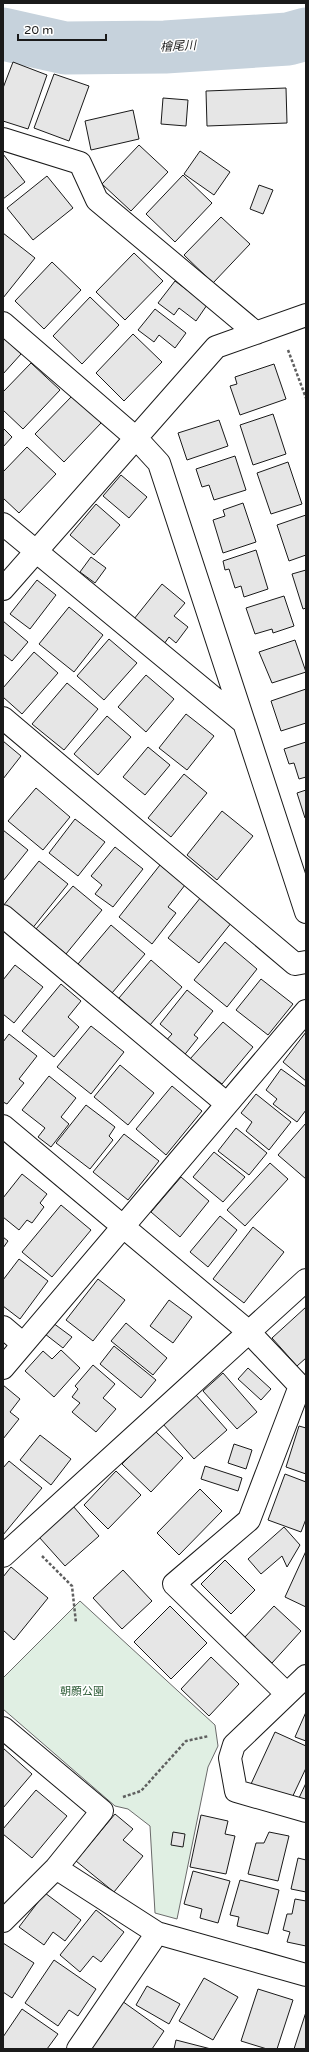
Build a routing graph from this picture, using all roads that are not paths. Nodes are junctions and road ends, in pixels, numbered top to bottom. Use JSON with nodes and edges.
{"nodes":[{"id":1,"x":3,"y":139,"type":"edge"},
{"id":2,"x":306,"y":315,"type":"edge"},
{"id":3,"x":3,"y":323,"type":"edge"},
{"id":4,"x":256,"y":333,"type":"junction"},
{"id":5,"x":136,"y":438,"type":"junction"},
{"id":6,"x":3,"y":524,"type":"edge"},
{"id":7,"x":36,"y":552,"type":"junction"},
{"id":8,"x":3,"y":589,"type":"edge"},
{"id":9,"x":3,"y":718,"type":"edge"},
{"id":10,"x":243,"y":722,"type":"junction"},
{"id":11,"x":305,"y":903,"type":"edge"},
{"id":12,"x":3,"y":916,"type":"edge"},
{"id":13,"x":306,"y":962,"type":"edge"},
{"id":14,"x":306,"y":1011,"type":"edge"},
{"id":15,"x":227,"y":1104,"type":"junction"},
{"id":16,"x":3,"y":1126,"type":"edge"},
{"id":17,"x":123,"y":1226,"type":"junction"},
{"id":18,"x":306,"y":1280,"type":"edge"},
{"id":19,"x":3,"y":1327,"type":"edge"},
{"id":20,"x":249,"y":1332,"type":"junction"},
{"id":21,"x":23,"y":1344,"type":"junction"},
{"id":22,"x":3,"y":1368,"type":"edge"},
{"id":23,"x":3,"y":1556,"type":"edge"},
{"id":24,"x":306,"y":1676,"type":"edge"},
{"id":25,"x":287,"y":1694,"type":"junction"},
{"id":26,"x":3,"y":1728,"type":"edge"},
{"id":27,"x":306,"y":1811,"type":"edge"},
{"id":28,"x":56,"y":1868,"type":"junction"},
{"id":29,"x":3,"y":1921,"type":"edge"},
{"id":30,"x":157,"y":1933,"type":"junction"},
{"id":31,"x":306,"y":1975,"type":"edge"},
{"id":32,"x":78,"y":2049,"type":"edge"}],
"edges":[{"from":1,"to":4,"type":"street"},
{"from":2,"to":4,"type":"street"},
{"from":3,"to":5,"type":"street"},
{"from":4,"to":5,"type":"street"},
{"from":5,"to":7,"type":"street"},
{"from":5,"to":10,"type":"street"},
{"from":6,"to":7,"type":"street"},
{"from":7,"to":8,"type":"street"},
{"from":7,"to":10,"type":"street"},
{"from":9,"to":13,"type":"street"},
{"from":10,"to":11,"type":"street"},
{"from":12,"to":15,"type":"street"},
{"from":14,"to":15,"type":"street"},
{"from":15,"to":17,"type":"street"},
{"from":16,"to":17,"type":"street"},
{"from":17,"to":20,"type":"street"},
{"from":17,"to":21,"type":"street"},
{"from":18,"to":20,"type":"street"},
{"from":19,"to":21,"type":"street"},
{"from":20,"to":23,"type":"street"},
{"from":20,"to":25,"type":"street"},
{"from":21,"to":22,"type":"street"},
{"from":24,"to":25,"type":"street"},
{"from":25,"to":27,"type":"street"},
{"from":26,"to":28,"type":"street"},
{"from":28,"to":29,"type":"street"},
{"from":28,"to":30,"type":"street"},
{"from":30,"to":31,"type":"street"},
{"from":30,"to":32,"type":"street"}]}
